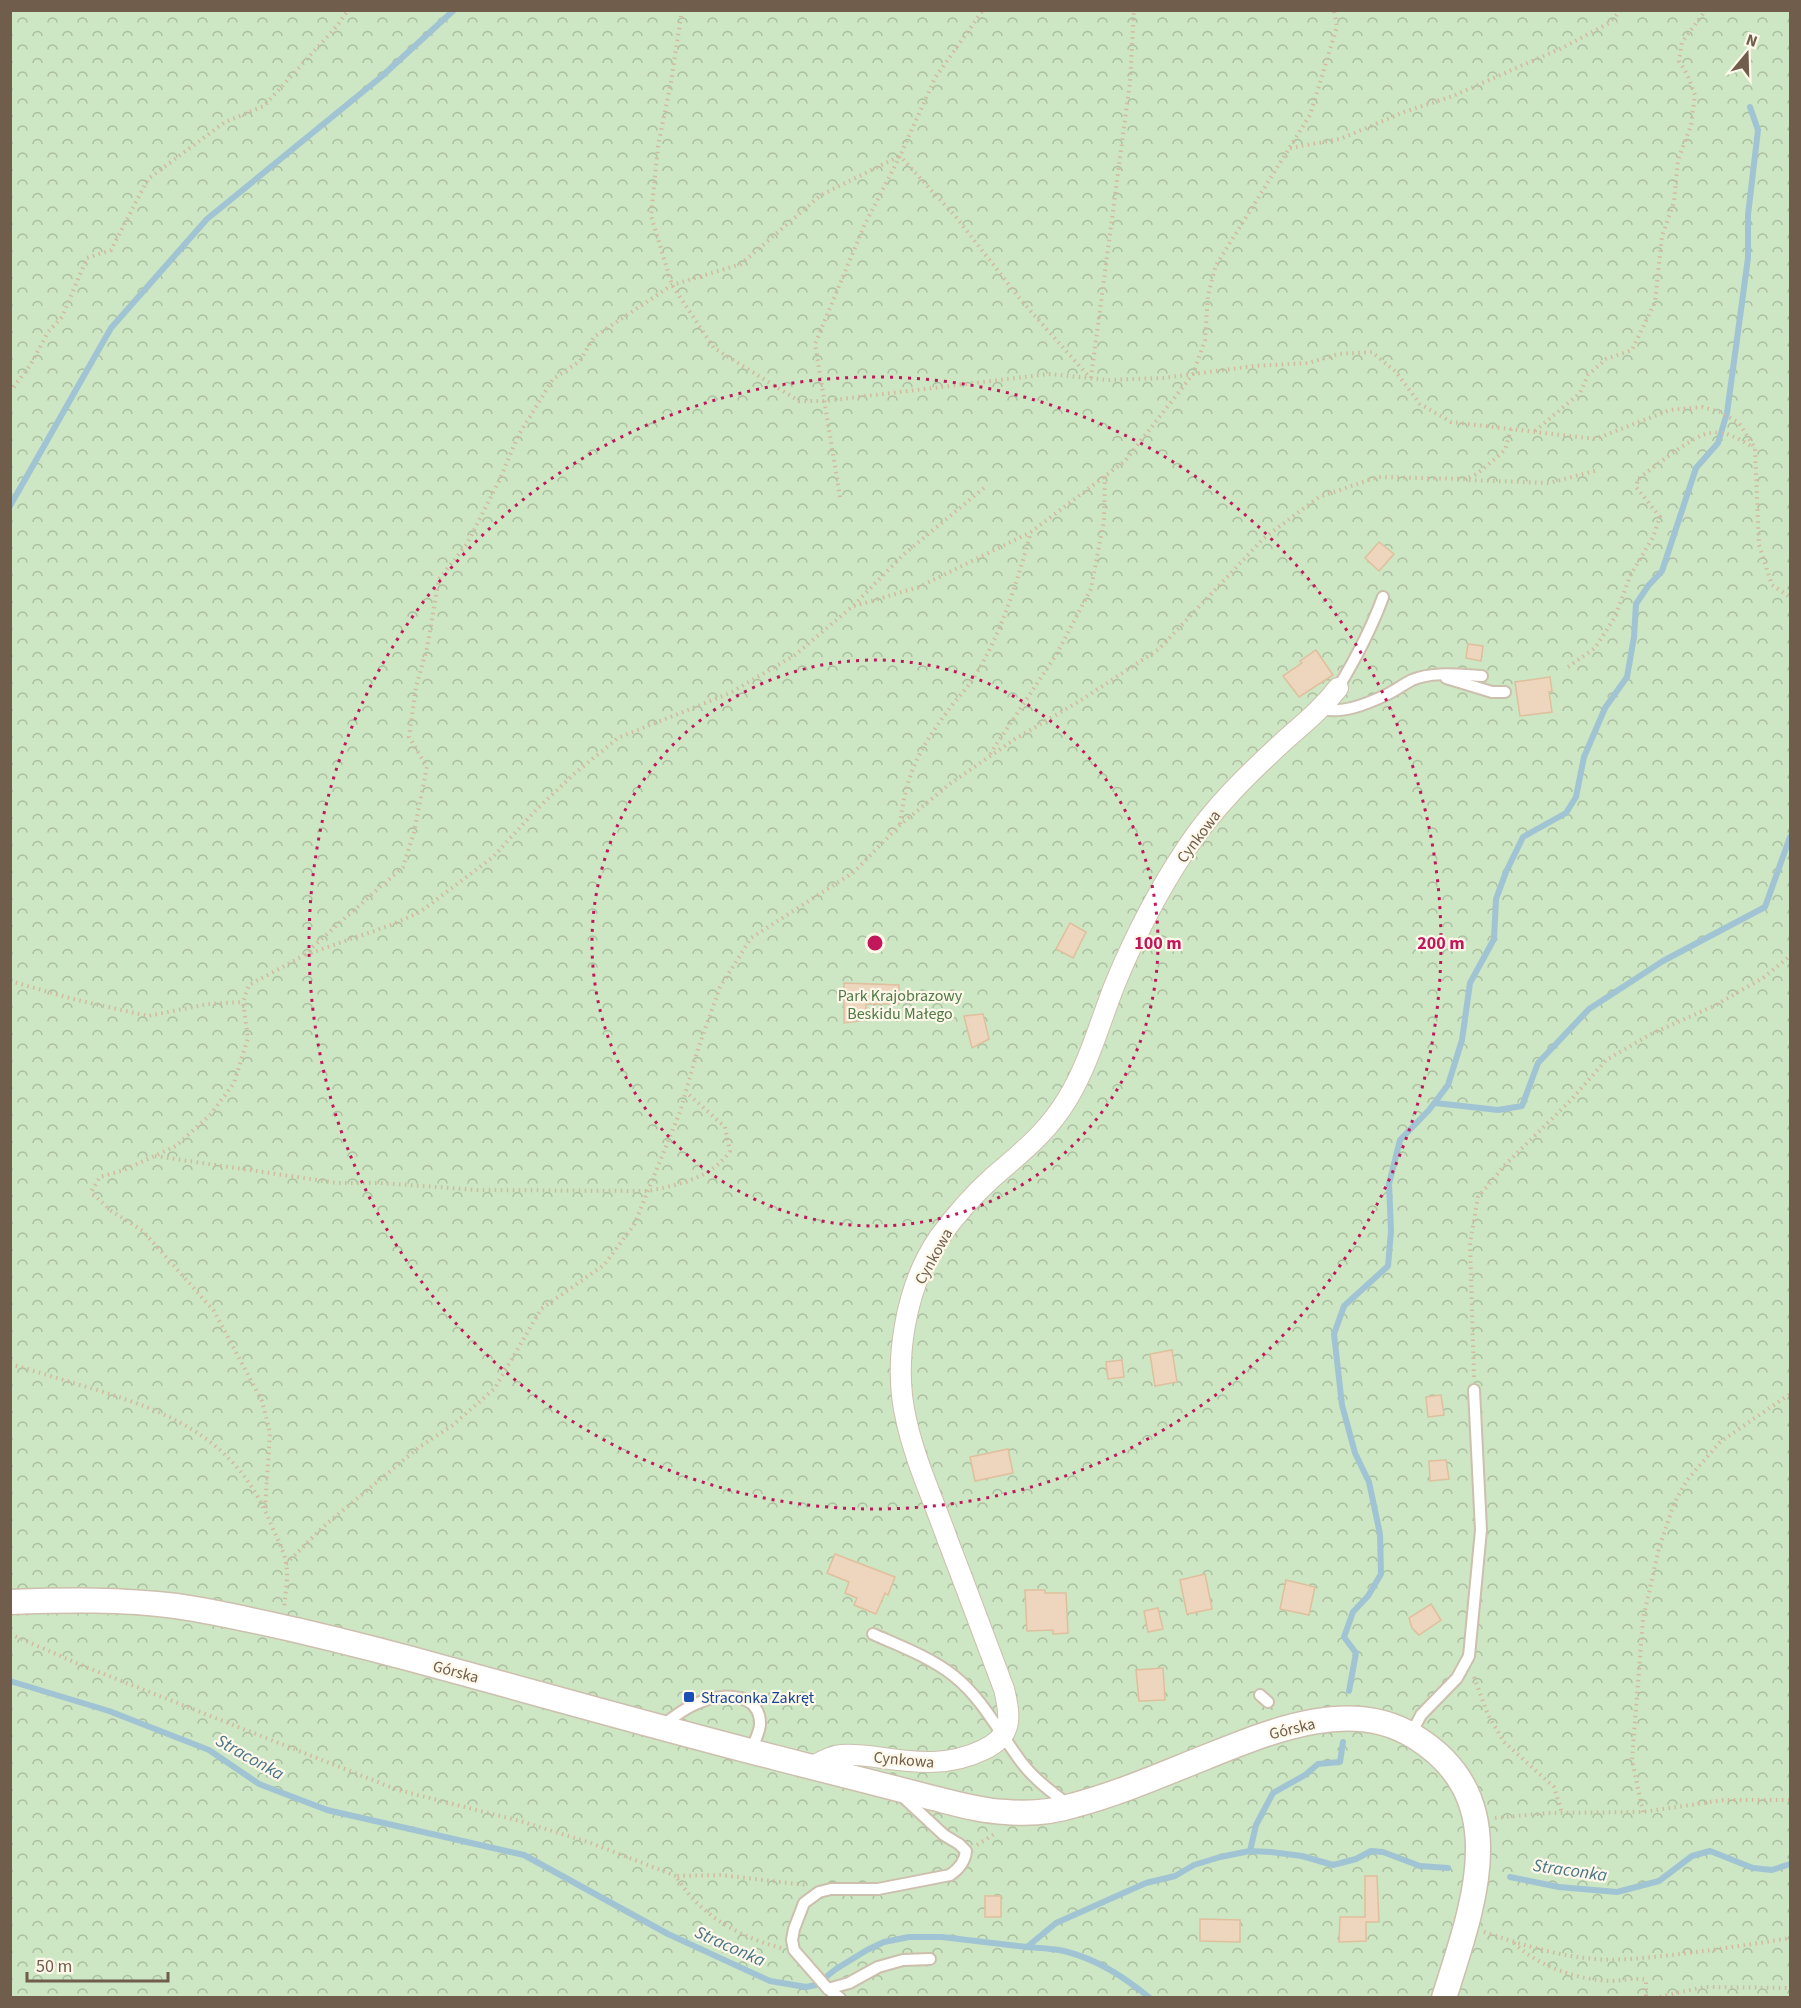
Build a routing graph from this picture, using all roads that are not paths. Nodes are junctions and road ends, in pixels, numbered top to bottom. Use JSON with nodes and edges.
{"nodes":[{"id":1,"x":1383,"y":597,"type":"dead end"},
{"id":2,"x":1437,"y":675,"type":"junction"},
{"id":3,"x":1482,"y":676,"type":"dead end"},
{"id":4,"x":1338,"y":688,"type":"joint"},
{"id":5,"x":1505,"y":692,"type":"dead end"},
{"id":6,"x":1321,"y":709,"type":"junction"},
{"id":7,"x":1474,"y":1390,"type":"road end"},
{"id":8,"x":10,"y":1602,"type":"edge"},
{"id":9,"x":873,"y":1634,"type":"dead end"},
{"id":10,"x":660,"y":1728,"type":"junction"},
{"id":11,"x":1411,"y":1734,"type":"junction"},
{"id":12,"x":1005,"y":1736,"type":"junction"},
{"id":13,"x":750,"y":1751,"type":"junction"},
{"id":14,"x":811,"y":1767,"type":"junction"},
{"id":15,"x":893,"y":1788,"type":"junction"},
{"id":16,"x":1071,"y":1807,"type":"junction"},
{"id":17,"x":930,"y":1959,"type":"dead end"},
{"id":18,"x":828,"y":1989,"type":"junction"},
{"id":19,"x":840,"y":1998,"type":"edge"},
{"id":20,"x":1444,"y":1998,"type":"edge"}],
"edges":[{"from":1,"to":4,"type":"lane"},
{"from":2,"to":3,"type":"lane"},
{"from":2,"to":5,"type":"lane"},
{"from":2,"to":6,"type":"lane"},
{"from":4,"to":6,"type":"street","name":"Cynkowa"},
{"from":6,"to":12,"type":"street","name":"Cynkowa"},
{"from":7,"to":11,"type":"lane"},
{"from":8,"to":10,"type":"street","name":"Górska"},
{"from":9,"to":12,"type":"lane"},
{"from":10,"to":13,"type":"street","name":"Górska"},
{"from":10,"to":13,"type":"lane"},
{"from":11,"to":16,"type":"street","name":"Górska"},
{"from":11,"to":20,"type":"street","name":"Górska"},
{"from":12,"to":14,"type":"street","name":"Cynkowa"},
{"from":12,"to":16,"type":"lane"},
{"from":13,"to":14,"type":"street","name":"Górska"},
{"from":14,"to":15,"type":"street","name":"Górska"},
{"from":15,"to":16,"type":"street","name":"Górska"},
{"from":15,"to":18,"type":"lane","name":"Górska"},
{"from":17,"to":18,"type":"lane"},
{"from":18,"to":19,"type":"lane"}]}
